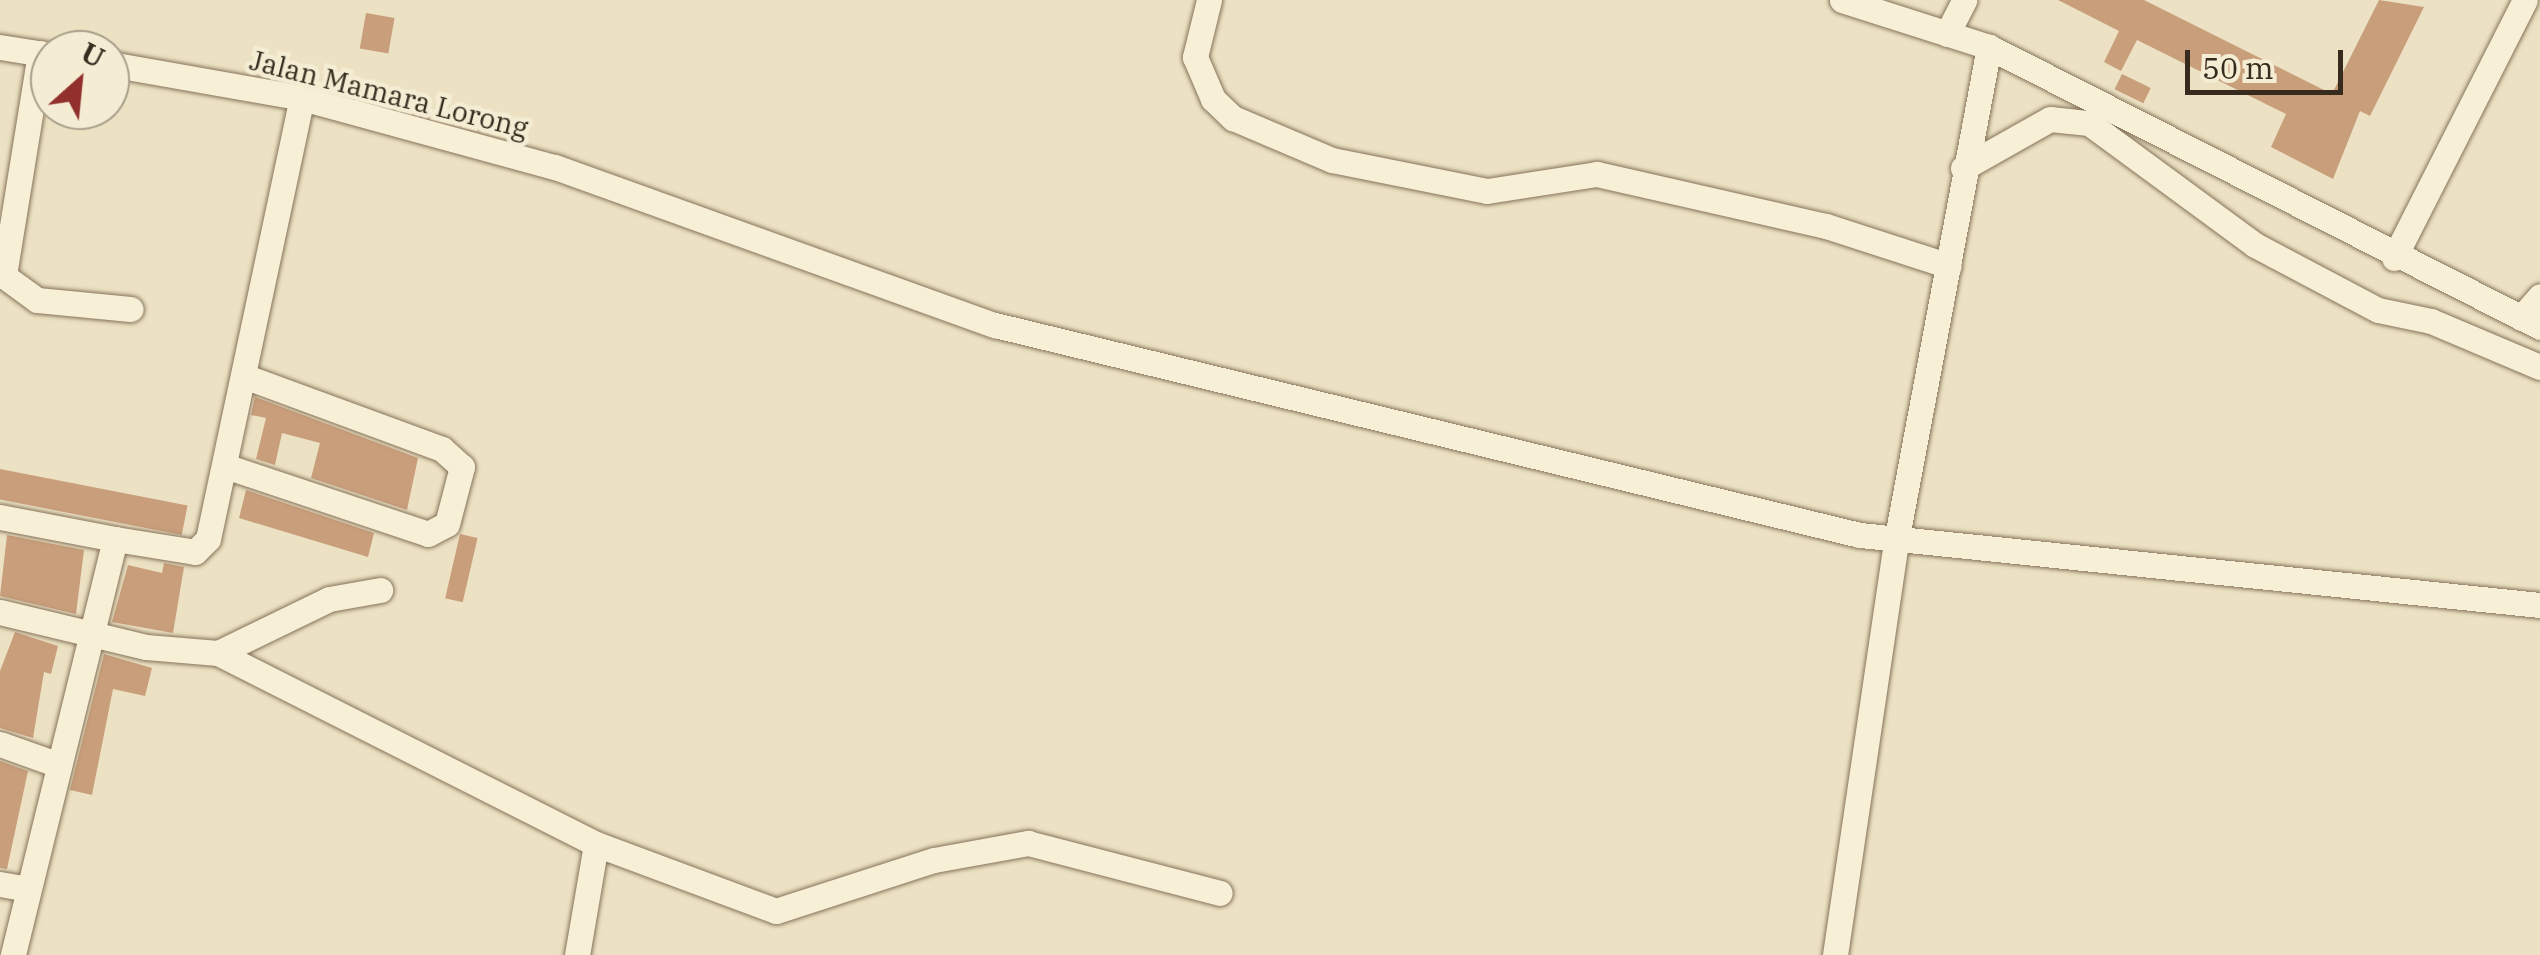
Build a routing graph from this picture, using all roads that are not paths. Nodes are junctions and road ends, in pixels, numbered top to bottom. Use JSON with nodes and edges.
{"nodes":[{"id":1,"x":1209,"y":0,"type":"edge"},
{"id":2,"x":1842,"y":0,"type":"edge"},
{"id":3,"x":1964,"y":0,"type":"edge"},
{"id":4,"x":2524,"y":0,"type":"edge"},
{"id":5,"x":1947,"y":34,"type":"junction"},
{"id":6,"x":1989,"y":46,"type":"junction"},
{"id":7,"x":0,"y":47,"type":"edge"},
{"id":8,"x":30,"y":52,"type":"edge"},
{"id":9,"x":130,"y":68,"type":"edge"},
{"id":10,"x":302,"y":98,"type":"junction"},
{"id":11,"x":31,"y":130,"type":"edge"},
{"id":12,"x":1964,"y":168,"type":"junction"},
{"id":13,"x":2394,"y":258,"type":"junction"},
{"id":14,"x":1949,"y":266,"type":"junction"},
{"id":15,"x":2540,"y":296,"type":"edge"},
{"id":16,"x":131,"y":309,"type":"dead end"},
{"id":17,"x":2530,"y":322,"type":"edge"},
{"id":18,"x":2540,"y":367,"type":"edge"},
{"id":19,"x":244,"y":376,"type":"junction"},
{"id":20,"x":225,"y":466,"type":"junction"},
{"id":21,"x":0,"y":517,"type":"edge"},
{"id":22,"x":115,"y":539,"type":"junction"},
{"id":23,"x":1896,"y":542,"type":"junction"},
{"id":24,"x":380,"y":590,"type":"dead end"},
{"id":25,"x":2540,"y":605,"type":"edge"},
{"id":26,"x":0,"y":612,"type":"edge"},
{"id":27,"x":91,"y":630,"type":"junction"},
{"id":28,"x":218,"y":653,"type":"junction"},
{"id":29,"x":0,"y":744,"type":"edge"},
{"id":30,"x":59,"y":765,"type":"junction"},
{"id":31,"x":596,"y":844,"type":"junction"},
{"id":32,"x":0,"y":884,"type":"edge"},
{"id":33,"x":28,"y":889,"type":"junction"},
{"id":34,"x":1220,"y":893,"type":"dead end"},
{"id":35,"x":13,"y":955,"type":"edge"},
{"id":36,"x":577,"y":955,"type":"edge"},
{"id":37,"x":1835,"y":955,"type":"edge"}],
"edges":[{"from":1,"to":14,"type":"street"},
{"from":2,"to":5,"type":"street"},
{"from":3,"to":5,"type":"street"},
{"from":4,"to":13,"type":"street"},
{"from":5,"to":6,"type":"street"},
{"from":6,"to":12,"type":"street"},
{"from":6,"to":13,"type":"street"},
{"from":7,"to":8,"type":"street"},
{"from":9,"to":10,"type":"street","name":"Jalan Mamara Lorong"},
{"from":10,"to":19,"type":"street"},
{"from":10,"to":23,"type":"street","name":"Jalan Mamara Lorong"},
{"from":11,"to":16,"type":"street"},
{"from":12,"to":14,"type":"street"},
{"from":12,"to":18,"type":"street"},
{"from":13,"to":17,"type":"street"},
{"from":14,"to":23,"type":"street"},
{"from":15,"to":17,"type":"street"},
{"from":19,"to":20,"type":"street"},
{"from":19,"to":20,"type":"street"},
{"from":20,"to":22,"type":"street"},
{"from":21,"to":22,"type":"street"},
{"from":22,"to":27,"type":"street"},
{"from":23,"to":25,"type":"street","name":"Jalan Mamara Lorong"},
{"from":23,"to":37,"type":"street"},
{"from":24,"to":28,"type":"street"},
{"from":26,"to":27,"type":"street"},
{"from":27,"to":28,"type":"street"},
{"from":27,"to":30,"type":"street"},
{"from":28,"to":31,"type":"street"},
{"from":29,"to":30,"type":"street"},
{"from":30,"to":33,"type":"street"},
{"from":31,"to":34,"type":"street"},
{"from":31,"to":36,"type":"street"},
{"from":32,"to":33,"type":"street"},
{"from":33,"to":35,"type":"street"}]}
